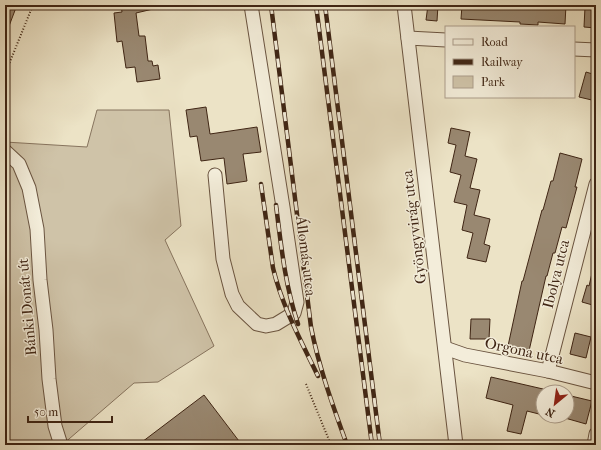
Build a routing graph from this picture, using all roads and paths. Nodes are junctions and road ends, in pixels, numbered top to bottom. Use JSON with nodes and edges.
{"nodes":[{"id":1,"x":33,"y":5,"type":"edge"},
{"id":2,"x":251,"y":5,"type":"edge"},
{"id":3,"x":404,"y":5,"type":"edge"},
{"id":4,"x":408,"y":38,"type":"junction"},
{"id":5,"x":445,"y":40,"type":"edge"},
{"id":6,"x":575,"y":49,"type":"edge"},
{"id":7,"x":596,"y":50,"type":"edge"},
{"id":8,"x":5,"y":74,"type":"edge"},
{"id":9,"x":5,"y":151,"type":"edge"},
{"id":10,"x":215,"y":175,"type":"dead end"},
{"id":11,"x":596,"y":184,"type":"edge"},
{"id":12,"x":445,"y":348,"type":"junction"},
{"id":13,"x":548,"y":371,"type":"junction"},
{"id":14,"x":596,"y":383,"type":"edge"},
{"id":15,"x":306,"y":384,"type":"dead end"},
{"id":16,"x":596,"y":434,"type":"edge"},
{"id":17,"x":61,"y":445,"type":"edge"},
{"id":18,"x":331,"y":445,"type":"edge"},
{"id":19,"x":456,"y":445,"type":"edge"},
{"id":20,"x":594,"y":445,"type":"edge"}],
"edges":[{"from":1,"to":8,"type":"path"},
{"from":2,"to":10,"type":"street","name":"Állomás utca"},
{"from":3,"to":4,"type":"street","name":"Gyöngyvirág utca"},
{"from":4,"to":5,"type":"street"},
{"from":4,"to":12,"type":"street","name":"Gyöngyvirág utca"},
{"from":6,"to":7,"type":"street"},
{"from":9,"to":17,"type":"street","name":"Bánki Donát út"},
{"from":11,"to":13,"type":"street","name":"Ibolya utca"},
{"from":12,"to":13,"type":"street","name":"Orgona utca"},
{"from":12,"to":19,"type":"street","name":"Gyöngyvirág utca"},
{"from":13,"to":14,"type":"street","name":"Orgona utca"},
{"from":15,"to":18,"type":"path"},
{"from":16,"to":20,"type":"street"}]}
